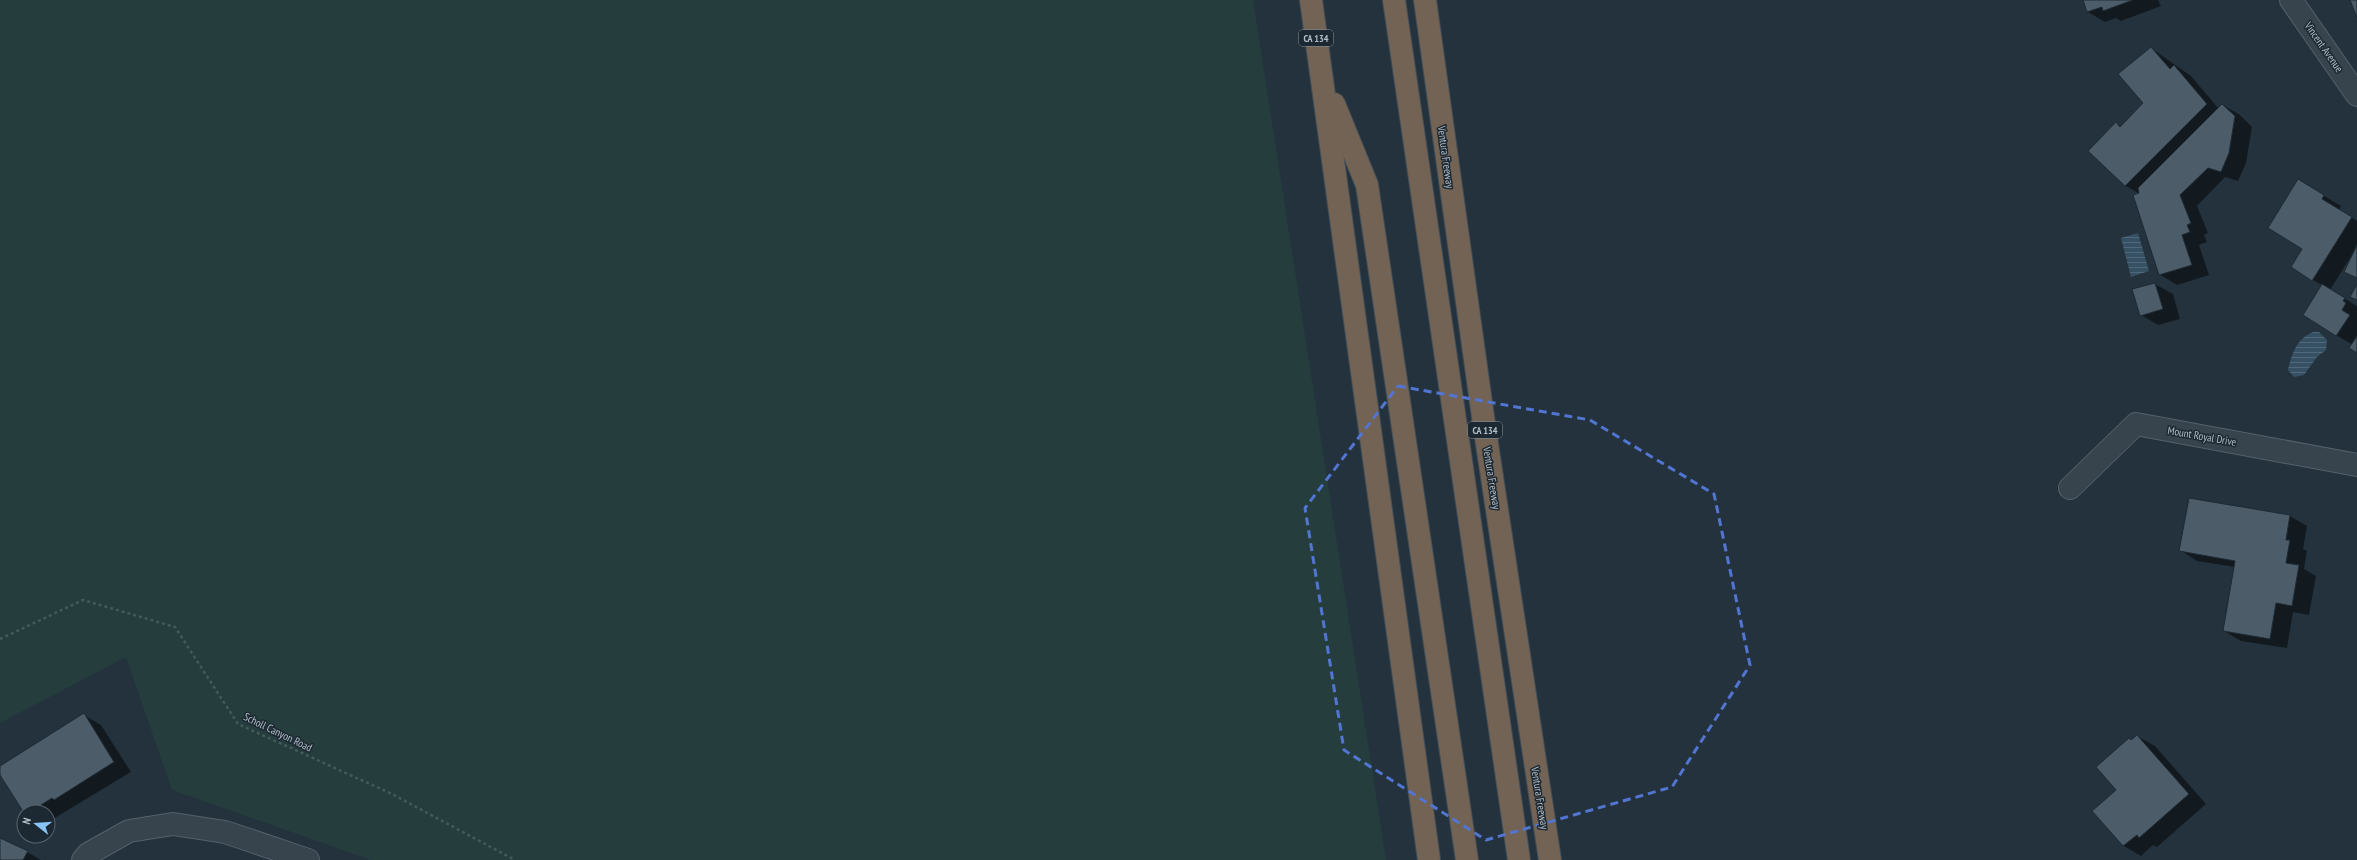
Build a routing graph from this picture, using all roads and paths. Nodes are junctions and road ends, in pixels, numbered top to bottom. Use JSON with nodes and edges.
{"nodes":[{"id":1,"x":1311,"y":0,"type":"edge"},
{"id":2,"x":1394,"y":0,"type":"edge"},
{"id":3,"x":1425,"y":0,"type":"edge"},
{"id":4,"x":2291,"y":0,"type":"edge"},
{"id":5,"x":1322,"y":75,"type":"junction"},
{"id":6,"x":2357,"y":95,"type":"edge"},
{"id":7,"x":2357,"y":464,"type":"edge"},
{"id":8,"x":2070,"y":488,"type":"dead end"},
{"id":9,"x":0,"y":639,"type":"edge"},
{"id":10,"x":83,"y":860,"type":"edge"},
{"id":11,"x":308,"y":860,"type":"edge"},
{"id":12,"x":515,"y":860,"type":"edge"},
{"id":13,"x":1429,"y":860,"type":"edge"},
{"id":14,"x":1467,"y":860,"type":"edge"},
{"id":15,"x":1519,"y":860,"type":"edge"},
{"id":16,"x":1550,"y":860,"type":"edge"}],
"edges":[{"from":1,"to":5,"type":"highway","number":"CA 134"},
{"from":2,"to":15,"type":"highway"},
{"from":3,"to":16,"type":"highway","name":"Ventura Freeway","number":"CA 134"},
{"from":4,"to":6,"type":"street","name":"Vincent Avenue"},
{"from":5,"to":13,"type":"highway","number":"CA 134"},
{"from":5,"to":14,"type":"highway"},
{"from":7,"to":8,"type":"street","name":"Mount Royal Drive"},
{"from":9,"to":12,"type":"path","name":"Scholl Canyon Road"},
{"from":10,"to":11,"type":"street"}]}
